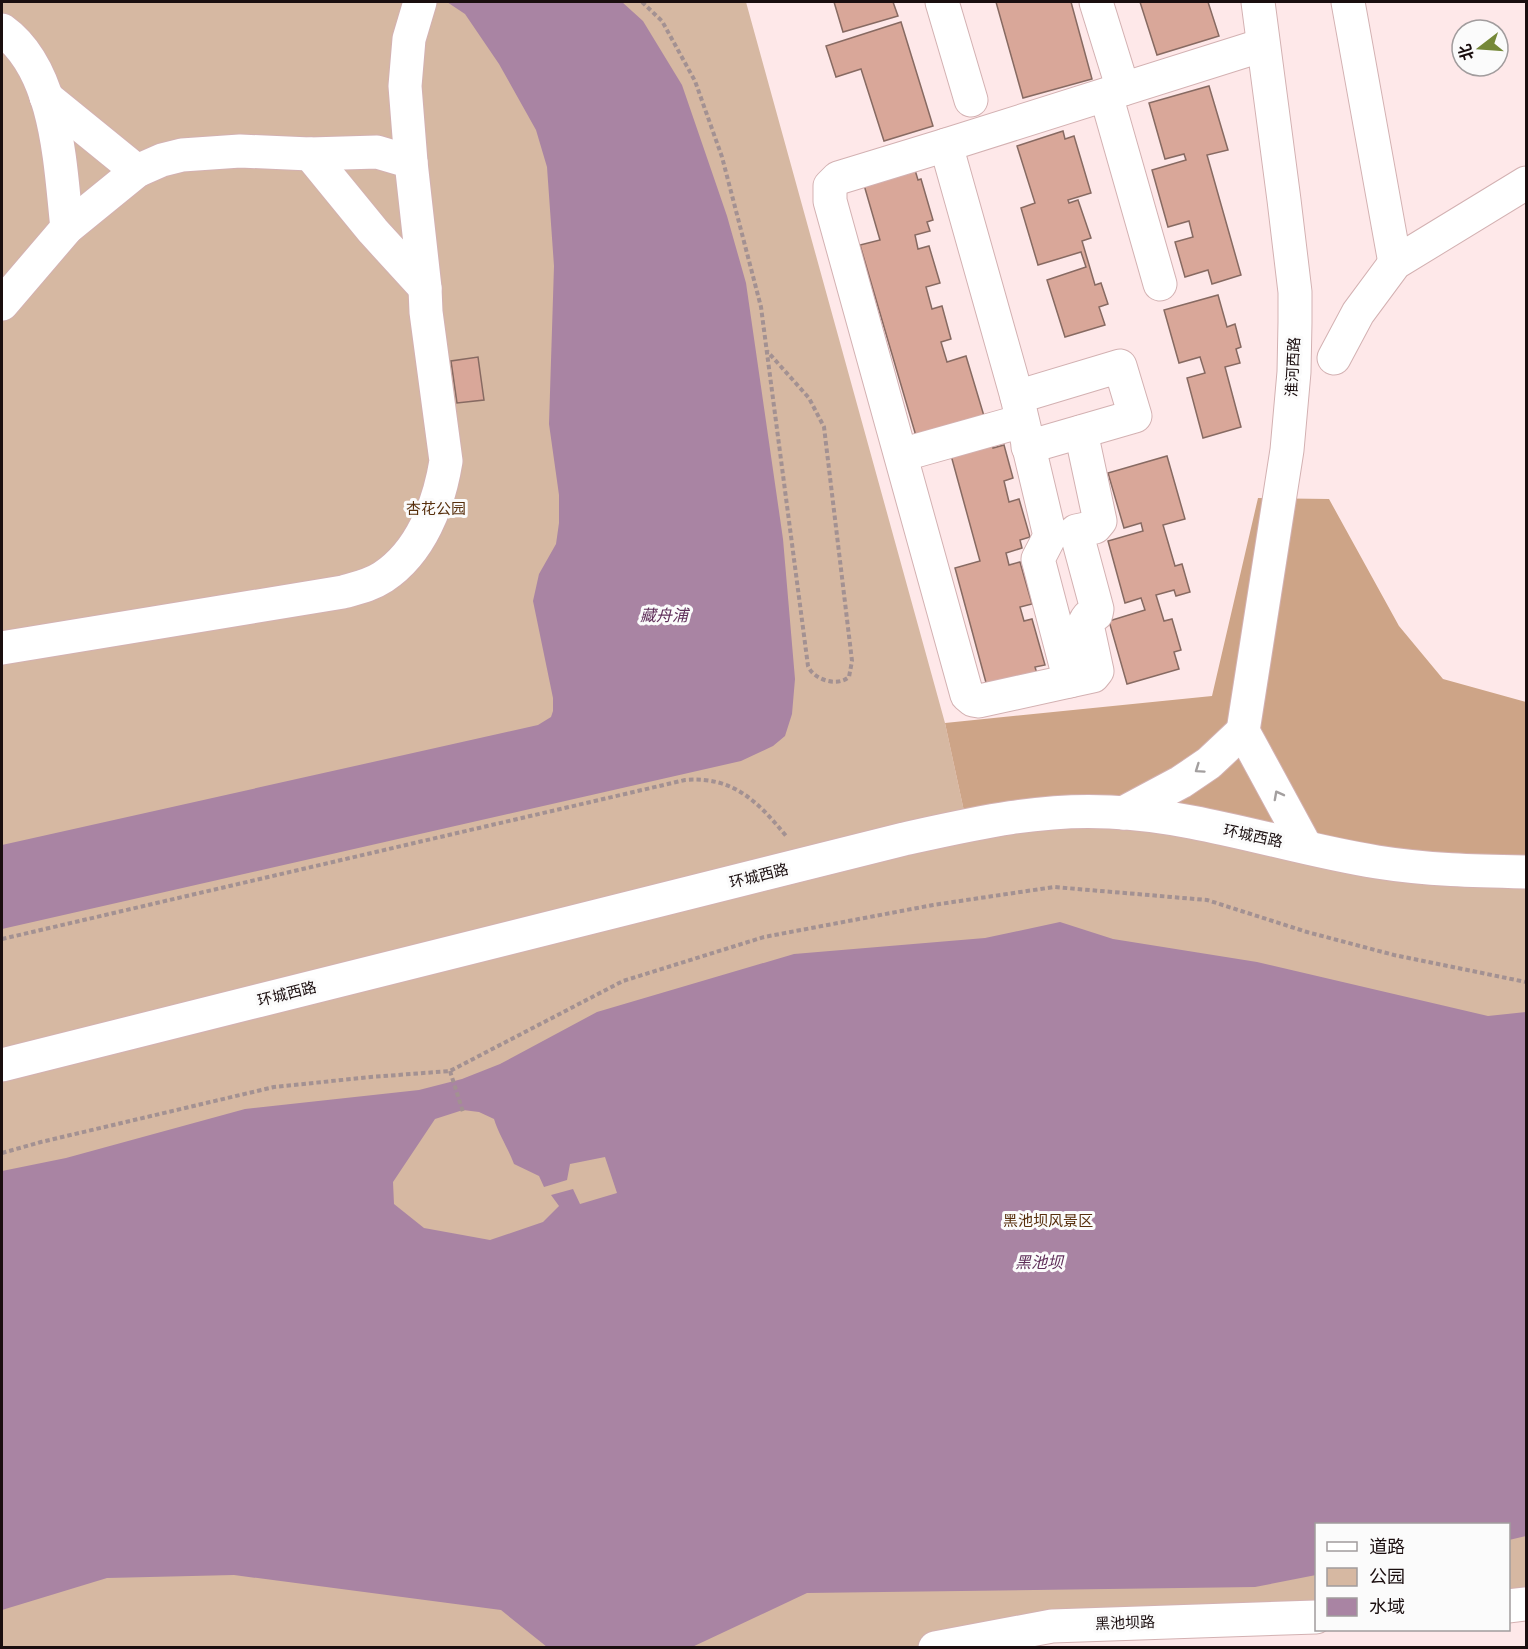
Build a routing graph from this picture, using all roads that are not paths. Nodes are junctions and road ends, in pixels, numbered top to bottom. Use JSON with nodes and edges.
{"nodes":[{"id":1,"x":942,"y":2,"type":"edge"},
{"id":2,"x":1096,"y":2,"type":"edge"},
{"id":3,"x":1258,"y":2,"type":"edge"},
{"id":4,"x":1348,"y":2,"type":"edge"},
{"id":5,"x":419,"y":5,"type":"edge"},
{"id":6,"x":2,"y":30,"type":"edge"},
{"id":7,"x":1263,"y":45,"type":"junction"},
{"id":8,"x":1114,"y":92,"type":"junction"},
{"id":9,"x":46,"y":97,"type":"junction"},
{"id":10,"x":970,"y":100,"type":"dead end"},
{"id":11,"x":946,"y":146,"type":"junction"},
{"id":12,"x":310,"y":154,"type":"junction"},
{"id":13,"x":411,"y":162,"type":"junction"},
{"id":14,"x":137,"y":171,"type":"junction"},
{"id":15,"x":1527,"y":183,"type":"edge"},
{"id":16,"x":67,"y":228,"type":"junction"},
{"id":17,"x":1395,"y":263,"type":"junction"},
{"id":18,"x":1160,"y":284,"type":"dead end"},
{"id":19,"x":425,"y":288,"type":"junction"},
{"id":20,"x":2,"y":304,"type":"edge"},
{"id":21,"x":1334,"y":358,"type":"dead end"},
{"id":22,"x":1022,"y":422,"type":"junction"},
{"id":23,"x":1081,"y":432,"type":"junction"},
{"id":24,"x":901,"y":455,"type":"junction"},
{"id":25,"x":1063,"y":533,"type":"junction"},
{"id":26,"x":2,"y":648,"type":"edge"},
{"id":27,"x":1070,"y":681,"type":"junction"},
{"id":28,"x":1243,"y":731,"type":"junction"},
{"id":29,"x":1123,"y":813,"type":"junction"},
{"id":30,"x":1306,"y":847,"type":"junction"},
{"id":31,"x":1527,"y":872,"type":"edge"},
{"id":32,"x":2,"y":1065,"type":"edge"},
{"id":33,"x":1527,"y":1604,"type":"edge"},
{"id":34,"x":1510,"y":1606,"type":"edge"},
{"id":35,"x":1315,"y":1617,"type":"edge"},
{"id":36,"x":935,"y":1647,"type":"edge"}],
"edges":[{"from":1,"to":10,"type":"street"},
{"from":2,"to":8,"type":"street"},
{"from":3,"to":7,"type":"street","name":"淮河西路"},
{"from":4,"to":17,"type":"street"},
{"from":5,"to":13,"type":"street"},
{"from":6,"to":9,"type":"street"},
{"from":7,"to":8,"type":"street"},
{"from":7,"to":28,"type":"street","name":"淮河西路"},
{"from":8,"to":11,"type":"street"},
{"from":8,"to":18,"type":"street"},
{"from":9,"to":14,"type":"street"},
{"from":9,"to":16,"type":"street"},
{"from":11,"to":22,"type":"street"},
{"from":11,"to":24,"type":"street"},
{"from":12,"to":13,"type":"street"},
{"from":12,"to":14,"type":"street"},
{"from":12,"to":19,"type":"street"},
{"from":13,"to":19,"type":"street"},
{"from":14,"to":16,"type":"street"},
{"from":15,"to":17,"type":"street"},
{"from":16,"to":20,"type":"street"},
{"from":17,"to":21,"type":"street"},
{"from":19,"to":26,"type":"street"},
{"from":22,"to":23,"type":"street"},
{"from":22,"to":23,"type":"street"},
{"from":22,"to":24,"type":"street"},
{"from":22,"to":25,"type":"street"},
{"from":23,"to":25,"type":"street"},
{"from":24,"to":27,"type":"street"},
{"from":25,"to":27,"type":"street"},
{"from":25,"to":27,"type":"street"},
{"from":28,"to":29,"type":"street","one_way":true},
{"from":30,"to":28,"type":"street","one_way":true},
{"from":29,"to":30,"type":"street","name":"环城西路"},
{"from":29,"to":32,"type":"street","name":"环城西路"},
{"from":30,"to":31,"type":"street","name":"环城西路"},
{"from":33,"to":34,"type":"street"},
{"from":35,"to":36,"type":"street","name":"黑池坝路"}]}
